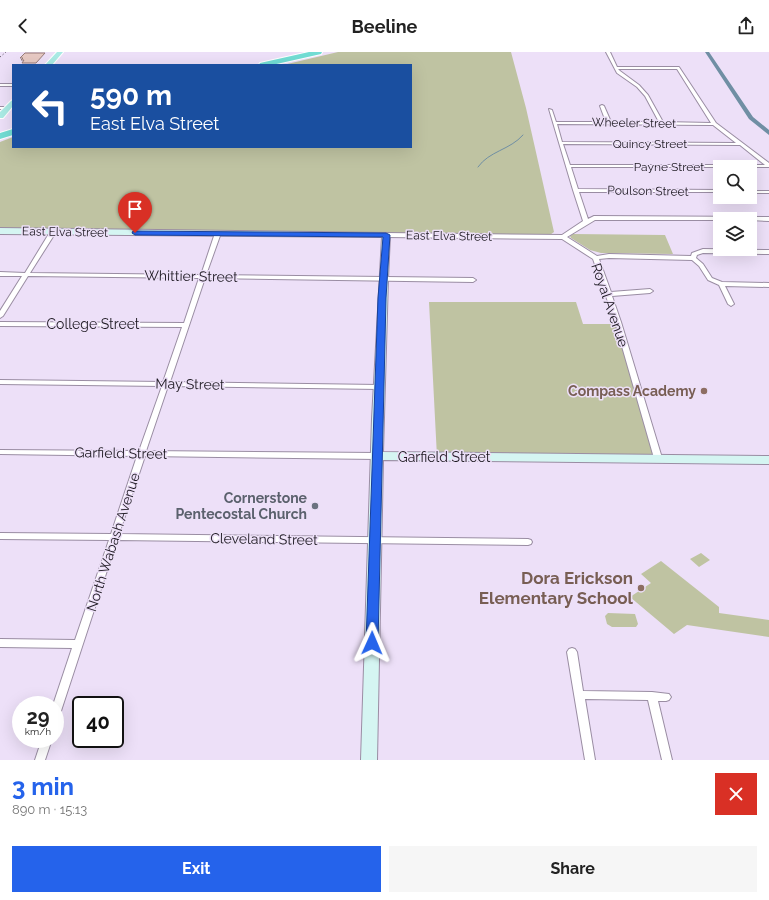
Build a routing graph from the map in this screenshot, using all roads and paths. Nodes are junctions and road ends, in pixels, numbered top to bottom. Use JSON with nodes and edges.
{"nodes":[{"id":1,"x":60,"y":52,"type":"edge"},
{"id":2,"x":318,"y":52,"type":"edge"},
{"id":3,"x":608,"y":52,"type":"edge"},
{"id":4,"x":49,"y":64,"type":"edge"},
{"id":5,"x":267,"y":64,"type":"edge"},
{"id":6,"x":616,"y":68,"type":"junction"},
{"id":7,"x":0,"y":85,"type":"edge"},
{"id":8,"x":12,"y":85,"type":"edge"},
{"id":9,"x":7,"y":106,"type":"edge"},
{"id":10,"x":602,"y":106,"type":"dead end"},
{"id":11,"x":550,"y":110,"type":"dead end"},
{"id":12,"x":0,"y":116,"type":"edge"},
{"id":13,"x":555,"y":123,"type":"junction"},
{"id":14,"x":609,"y":123,"type":"junction"},
{"id":15,"x":662,"y":124,"type":"junction"},
{"id":16,"x":714,"y":124,"type":"junction"},
{"id":17,"x":0,"y":131,"type":"edge"},
{"id":18,"x":12,"y":131,"type":"edge"},
{"id":19,"x":12,"y":131,"type":"edge"},
{"id":20,"x":0,"y":136,"type":"edge"},
{"id":21,"x":561,"y":143,"type":"junction"},
{"id":22,"x":740,"y":144,"type":"junction"},
{"id":23,"x":568,"y":166,"type":"junction"},
{"id":24,"x":769,"y":166,"type":"edge"},
{"id":25,"x":575,"y":190,"type":"junction"},
{"id":26,"x":713,"y":192,"type":"edge"},
{"id":27,"x":757,"y":192,"type":"edge"},
{"id":28,"x":769,"y":192,"type":"edge"},
{"id":29,"x":769,"y":219,"type":"edge"},
{"id":30,"x":586,"y":222,"type":"junction"},
{"id":31,"x":0,"y":231,"type":"edge"},
{"id":32,"x":53,"y":232,"type":"junction"},
{"id":33,"x":218,"y":234,"type":"junction"},
{"id":34,"x":386,"y":235,"type":"junction"},
{"id":35,"x":563,"y":237,"type":"junction"},
{"id":36,"x":769,"y":252,"type":"edge"},
{"id":37,"x":596,"y":258,"type":"junction"},
{"id":38,"x":693,"y":258,"type":"junction"},
{"id":39,"x":0,"y":274,"type":"edge"},
{"id":40,"x":27,"y":274,"type":"junction"},
{"id":41,"x":203,"y":276,"type":"junction"},
{"id":42,"x":383,"y":279,"type":"junction"},
{"id":43,"x":473,"y":280,"type":"dead end"},
{"id":44,"x":721,"y":284,"type":"junction"},
{"id":45,"x":769,"y":285,"type":"edge"},
{"id":46,"x":650,"y":291,"type":"dead end"},
{"id":47,"x":608,"y":294,"type":"junction"},
{"id":48,"x":731,"y":304,"type":"dead end"},
{"id":49,"x":0,"y":316,"type":"edge"},
{"id":50,"x":0,"y":324,"type":"edge"},
{"id":51,"x":186,"y":325,"type":"junction"},
{"id":52,"x":0,"y":382,"type":"edge"},
{"id":53,"x":165,"y":384,"type":"junction"},
{"id":54,"x":379,"y":387,"type":"junction"},
{"id":55,"x":0,"y":452,"type":"edge"},
{"id":56,"x":142,"y":454,"type":"junction"},
{"id":57,"x":377,"y":456,"type":"junction"},
{"id":58,"x":658,"y":458,"type":"junction"},
{"id":59,"x":769,"y":460,"type":"edge"},
{"id":60,"x":0,"y":536,"type":"edge"},
{"id":61,"x":114,"y":537,"type":"junction"},
{"id":62,"x":374,"y":540,"type":"junction"},
{"id":63,"x":528,"y":542,"type":"dead end"},
{"id":64,"x":0,"y":642,"type":"edge"},
{"id":65,"x":79,"y":644,"type":"junction"},
{"id":66,"x":572,"y":652,"type":"dead end"},
{"id":67,"x":579,"y":695,"type":"junction"},
{"id":68,"x":61,"y":696,"type":"edge"},
{"id":69,"x":652,"y":696,"type":"junction"},
{"id":70,"x":666,"y":697,"type":"dead end"},
{"id":71,"x":44,"y":748,"type":"edge"},
{"id":72,"x":40,"y":760,"type":"edge"},
{"id":73,"x":369,"y":760,"type":"edge"},
{"id":74,"x":590,"y":760,"type":"edge"},
{"id":75,"x":667,"y":760,"type":"edge"}],
"edges":[{"from":1,"to":4,"type":"main road"},
{"from":2,"to":5,"type":"highway"},
{"from":3,"to":6,"type":"street"},
{"from":6,"to":15,"type":"street"},
{"from":6,"to":16,"type":"street"},
{"from":7,"to":8,"type":"street"},
{"from":9,"to":12,"type":"main road"},
{"from":10,"to":14,"type":"street"},
{"from":11,"to":13,"type":"street"},
{"from":13,"to":14,"type":"street","name":"Wheeler Street"},
{"from":13,"to":21,"type":"street"},
{"from":14,"to":15,"type":"street","name":"Wheeler Street"},
{"from":15,"to":16,"type":"street","name":"Wheeler Street"},
{"from":16,"to":22,"type":"street"},
{"from":17,"to":18,"type":"highway"},
{"from":19,"to":20,"type":"highway"},
{"from":21,"to":22,"type":"street","name":"Quincy Street"},
{"from":21,"to":23,"type":"street"},
{"from":22,"to":24,"type":"street"},
{"from":23,"to":24,"type":"street","name":"Payne Street"},
{"from":23,"to":25,"type":"street"},
{"from":25,"to":26,"type":"street","name":"Poulson Street"},
{"from":25,"to":30,"type":"street"},
{"from":27,"to":28,"type":"street"},
{"from":29,"to":30,"type":"street"},
{"from":30,"to":35,"type":"street"},
{"from":31,"to":32,"type":"street","name":"East Elva Street"},
{"from":32,"to":33,"type":"street","name":"East Elva Street"},
{"from":32,"to":40,"type":"street"},
{"from":33,"to":34,"type":"street","name":"East Elva Street"},
{"from":33,"to":41,"type":"street","name":"North Wabash Avenue"},
{"from":34,"to":35,"type":"street","name":"East Elva Street"},
{"from":34,"to":42,"type":"street"},
{"from":35,"to":37,"type":"street","name":"Royal Avenue"},
{"from":36,"to":38,"type":"street"},
{"from":37,"to":38,"type":"street"},
{"from":37,"to":47,"type":"street","name":"Royal Avenue"},
{"from":38,"to":44,"type":"street"},
{"from":39,"to":40,"type":"street","name":"Whittier Street"},
{"from":40,"to":41,"type":"street","name":"Whittier Street"},
{"from":40,"to":49,"type":"street"},
{"from":41,"to":42,"type":"street","name":"Whittier Street"},
{"from":41,"to":51,"type":"street","name":"North Wabash Avenue"},
{"from":42,"to":43,"type":"street","name":"Whittier Street"},
{"from":42,"to":54,"type":"street"},
{"from":44,"to":45,"type":"street"},
{"from":44,"to":48,"type":"street"},
{"from":46,"to":47,"type":"street"},
{"from":47,"to":58,"type":"street","name":"Royal Avenue"},
{"from":50,"to":51,"type":"street","name":"College Street"},
{"from":51,"to":53,"type":"street","name":"North Wabash Avenue"},
{"from":52,"to":53,"type":"street","name":"May Street"},
{"from":53,"to":54,"type":"street","name":"May Street"},
{"from":53,"to":56,"type":"street","name":"North Wabash Avenue"},
{"from":54,"to":57,"type":"street"},
{"from":55,"to":56,"type":"street","name":"Garfield Street"},
{"from":56,"to":57,"type":"street","name":"Garfield Street"},
{"from":56,"to":61,"type":"street","name":"North Wabash Avenue"},
{"from":57,"to":58,"type":"street","name":"Garfield Street"},
{"from":57,"to":62,"type":"street"},
{"from":58,"to":59,"type":"street","name":"Garfield Street"},
{"from":60,"to":61,"type":"street","name":"Cleveland Street"},
{"from":61,"to":62,"type":"street","name":"Cleveland Street"},
{"from":61,"to":65,"type":"street","name":"North Wabash Avenue"},
{"from":62,"to":63,"type":"street","name":"Cleveland Street"},
{"from":62,"to":73,"type":"street"},
{"from":64,"to":65,"type":"street"},
{"from":65,"to":68,"type":"street","name":"North Wabash Avenue"},
{"from":66,"to":67,"type":"street"},
{"from":67,"to":69,"type":"street"},
{"from":67,"to":74,"type":"street"},
{"from":69,"to":70,"type":"street"},
{"from":69,"to":75,"type":"street"},
{"from":71,"to":72,"type":"street"}]}
